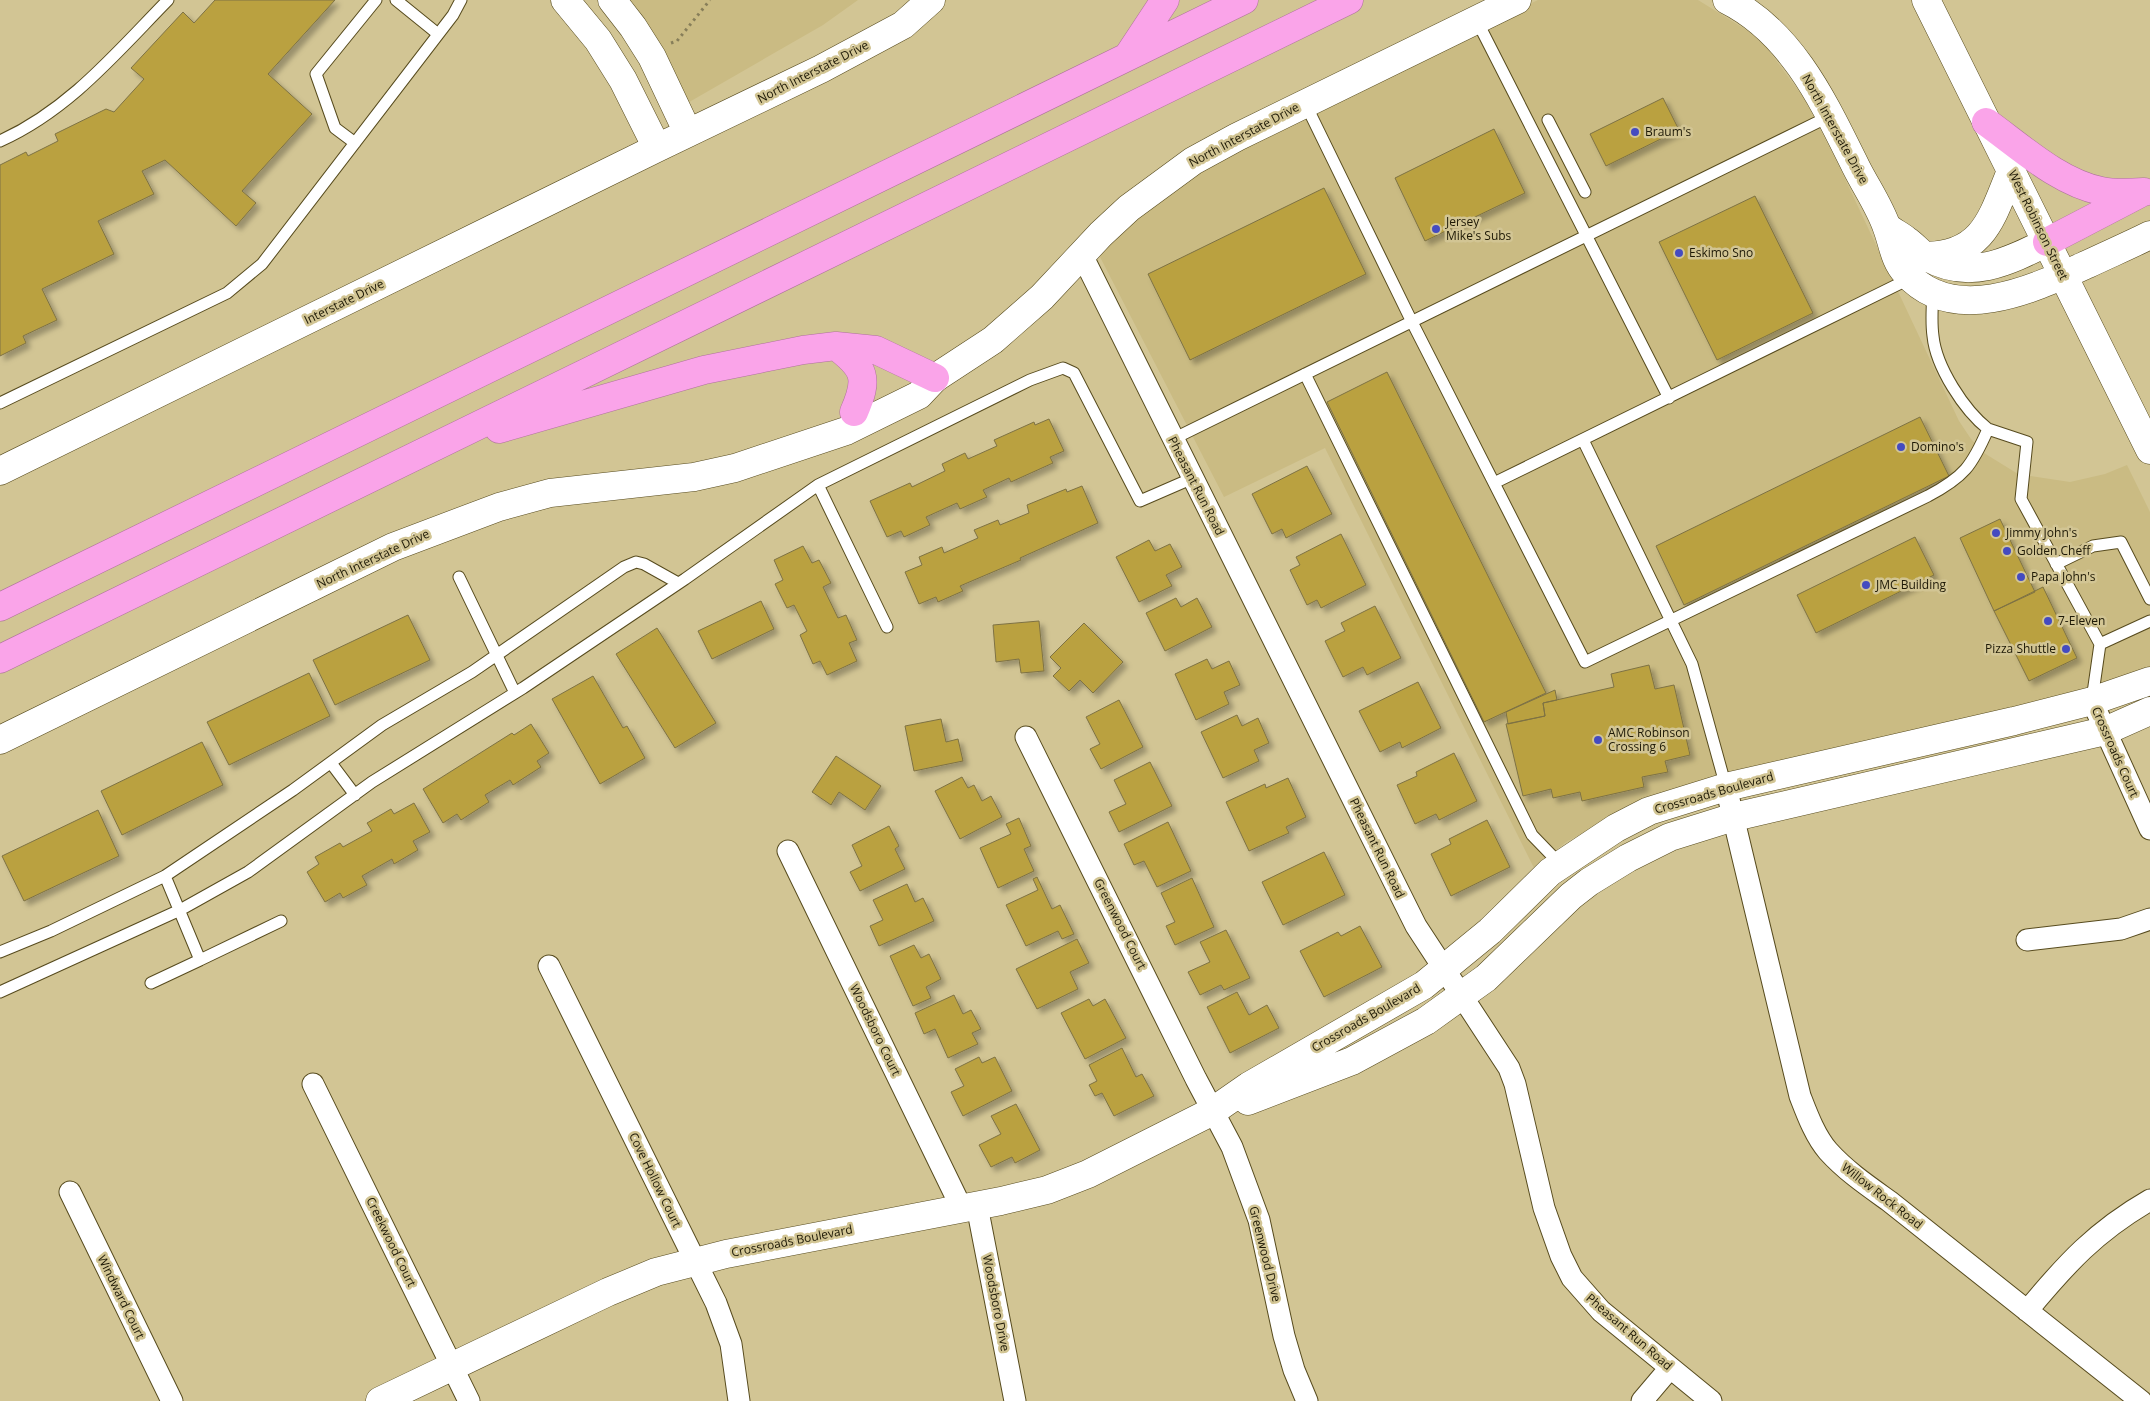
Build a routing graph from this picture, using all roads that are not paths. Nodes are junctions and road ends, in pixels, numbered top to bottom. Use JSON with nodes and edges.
{"nodes":[{"id":1,"x":168,"y":0,"type":"edge"},
{"id":2,"x":376,"y":0,"type":"edge"},
{"id":3,"x":396,"y":0,"type":"edge"},
{"id":4,"x":461,"y":0,"type":"edge"},
{"id":5,"x":565,"y":0,"type":"edge"},
{"id":6,"x":612,"y":0,"type":"edge"},
{"id":7,"x":931,"y":0,"type":"edge"},
{"id":8,"x":1165,"y":0,"type":"edge"},
{"id":9,"x":1244,"y":0,"type":"edge"},
{"id":10,"x":1349,"y":0,"type":"edge"},
{"id":11,"x":1517,"y":0,"type":"edge"},
{"id":12,"x":1727,"y":0,"type":"edge"},
{"id":13,"x":1926,"y":0,"type":"edge"},
{"id":14,"x":1476,"y":19,"type":"junction"},
{"id":15,"x":438,"y":34,"type":"junction"},
{"id":16,"x":1127,"y":58,"type":"junction"},
{"id":17,"x":1305,"y":103,"type":"junction"},
{"id":18,"x":1830,"y":116,"type":"junction"},
{"id":19,"x":1548,"y":120,"type":"dead end"},
{"id":20,"x":1986,"y":122,"type":"junction"},
{"id":21,"x":688,"y":133,"type":"junction"},
{"id":22,"x":0,"y":141,"type":"edge"},
{"id":23,"x":355,"y":143,"type":"junction"},
{"id":24,"x":657,"y":148,"type":"junction"},
{"id":25,"x":2011,"y":171,"type":"junction"},
{"id":26,"x":2147,"y":190,"type":"edge"},
{"id":27,"x":1585,"y":192,"type":"dead end"},
{"id":28,"x":2150,"y":235,"type":"edge"},
{"id":29,"x":1587,"y":237,"type":"junction"},
{"id":30,"x":2047,"y":242,"type":"junction"},
{"id":31,"x":1082,"y":255,"type":"junction"},
{"id":32,"x":1918,"y":267,"type":"junction"},
{"id":33,"x":2063,"y":275,"type":"junction"},
{"id":34,"x":1933,"y":293,"type":"junction"},
{"id":35,"x":1412,"y":322,"type":"junction"},
{"id":36,"x":836,"y":346,"type":"junction"},
{"id":37,"x":1305,"y":374,"type":"junction"},
{"id":38,"x":935,"y":378,"type":"junction"},
{"id":39,"x":1669,"y":398,"type":"junction"},
{"id":40,"x":0,"y":403,"type":"edge"},
{"id":41,"x":854,"y":412,"type":"junction"},
{"id":42,"x":1988,"y":429,"type":"junction"},
{"id":43,"x":1173,"y":439,"type":"junction"},
{"id":44,"x":1582,"y":440,"type":"junction"},
{"id":45,"x":428,"y":450,"type":"junction"},
{"id":46,"x":2150,"y":450,"type":"edge"},
{"id":47,"x":772,"y":456,"type":"junction"},
{"id":48,"x":0,"y":471,"type":"edge"},
{"id":49,"x":1193,"y":478,"type":"junction"},
{"id":50,"x":1494,"y":483,"type":"junction"},
{"id":51,"x":818,"y":485,"type":"junction"},
{"id":52,"x":2056,"y":564,"type":"junction"},
{"id":53,"x":459,"y":577,"type":"dead end"},
{"id":54,"x":678,"y":583,"type":"junction"},
{"id":55,"x":2150,"y":599,"type":"edge"},
{"id":56,"x":0,"y":607,"type":"edge"},
{"id":57,"x":1672,"y":621,"type":"junction"},
{"id":58,"x":2150,"y":621,"type":"edge"},
{"id":59,"x":888,"y":627,"type":"dead end"},
{"id":60,"x":2100,"y":644,"type":"junction"},
{"id":61,"x":496,"y":656,"type":"junction"},
{"id":62,"x":0,"y":659,"type":"edge"},
{"id":63,"x":2150,"y":681,"type":"edge"},
{"id":64,"x":515,"y":693,"type":"junction"},
{"id":65,"x":2092,"y":701,"type":"junction"},
{"id":66,"x":2150,"y":711,"type":"edge"},
{"id":67,"x":2105,"y":731,"type":"junction"},
{"id":68,"x":1026,"y":737,"type":"dead end"},
{"id":69,"x":0,"y":740,"type":"edge"},
{"id":70,"x":1886,"y":749,"type":"junction"},
{"id":71,"x":331,"y":763,"type":"junction"},
{"id":72,"x":1890,"y":782,"type":"junction"},
{"id":73,"x":1726,"y":787,"type":"junction"},
{"id":74,"x":355,"y":795,"type":"junction"},
{"id":75,"x":1734,"y":817,"type":"junction"},
{"id":76,"x":2150,"y":829,"type":"edge"},
{"id":77,"x":788,"y":851,"type":"dead end"},
{"id":78,"x":1561,"y":864,"type":"junction"},
{"id":79,"x":165,"y":876,"type":"junction"},
{"id":80,"x":180,"y":910,"type":"junction"},
{"id":81,"x":2150,"y":919,"type":"edge"},
{"id":82,"x":281,"y":920,"type":"dead end"},
{"id":83,"x":2028,"y":940,"type":"dead end"},
{"id":84,"x":0,"y":952,"type":"edge"},
{"id":85,"x":200,"y":960,"type":"junction"},
{"id":86,"x":549,"y":966,"type":"dead end"},
{"id":87,"x":1444,"y":968,"type":"junction"},
{"id":88,"x":150,"y":983,"type":"dead end"},
{"id":89,"x":0,"y":992,"type":"edge"},
{"id":90,"x":1463,"y":995,"type":"junction"},
{"id":91,"x":313,"y":1084,"type":"dead end"},
{"id":92,"x":1213,"y":1112,"type":"junction"},
{"id":93,"x":70,"y":1192,"type":"dead end"},
{"id":94,"x":2150,"y":1200,"type":"edge"},
{"id":95,"x":970,"y":1207,"type":"junction"},
{"id":96,"x":695,"y":1261,"type":"junction"},
{"id":97,"x":2028,"y":1311,"type":"junction"},
{"id":98,"x":452,"y":1367,"type":"junction"},
{"id":99,"x":1670,"y":1368,"type":"junction"},
{"id":100,"x":172,"y":1401,"type":"edge"},
{"id":101,"x":380,"y":1401,"type":"edge"},
{"id":102,"x":469,"y":1401,"type":"edge"},
{"id":103,"x":739,"y":1401,"type":"edge"},
{"id":104,"x":1015,"y":1401,"type":"edge"},
{"id":105,"x":1307,"y":1401,"type":"edge"},
{"id":106,"x":1642,"y":1401,"type":"edge"},
{"id":107,"x":1711,"y":1401,"type":"edge"},
{"id":108,"x":2141,"y":1401,"type":"edge"}],
"edges":[{"from":1,"to":22,"type":"lane"},
{"from":2,"to":23,"type":"lane"},
{"from":3,"to":15,"type":"lane"},
{"from":4,"to":15,"type":"lane"},
{"from":5,"to":24,"type":"street"},
{"from":6,"to":21,"type":"street"},
{"from":7,"to":21,"type":"street","name":"North Interstate Drive"},
{"from":8,"to":16,"type":"highway"},
{"from":9,"to":16,"type":"highway"},
{"from":10,"to":45,"type":"highway"},
{"from":11,"to":14,"type":"street","name":"North Interstate Drive"},
{"from":12,"to":18,"type":"street","name":"North Interstate Drive"},
{"from":13,"to":20,"type":"street","name":"West Robinson Street"},
{"from":14,"to":17,"type":"street","name":"North Interstate Drive"},
{"from":14,"to":29,"type":"lane"},
{"from":15,"to":23,"type":"lane"},
{"from":16,"to":56,"type":"highway"},
{"from":17,"to":31,"type":"street","name":"North Interstate Drive"},
{"from":17,"to":35,"type":"lane"},
{"from":18,"to":29,"type":"lane"},
{"from":18,"to":32,"type":"street","name":"North Interstate Drive"},
{"from":19,"to":27,"type":"lane"},
{"from":20,"to":25,"type":"street","name":"West Robinson Street"},
{"from":20,"to":26,"type":"highway"},
{"from":21,"to":24,"type":"street","name":"Interstate Drive"},
{"from":23,"to":40,"type":"lane"},
{"from":24,"to":48,"type":"street","name":"Interstate Drive"},
{"from":25,"to":30,"type":"street","name":"West Robinson Street"},
{"from":25,"to":32,"type":"street"},
{"from":26,"to":30,"type":"highway"},
{"from":28,"to":33,"type":"street","name":"North Interstate Drive"},
{"from":29,"to":35,"type":"lane"},
{"from":29,"to":39,"type":"lane"},
{"from":30,"to":32,"type":"street"},
{"from":30,"to":33,"type":"street","name":"West Robinson Street"},
{"from":31,"to":38,"type":"street","name":"North Interstate Drive"},
{"from":31,"to":43,"type":"street","name":"Pheasant Run Road"},
{"from":32,"to":34,"type":"street","name":"North Interstate Drive"},
{"from":32,"to":39,"type":"lane"},
{"from":33,"to":34,"type":"street","name":"North Interstate Drive"},
{"from":33,"to":46,"type":"street","name":"West Robinson Street"},
{"from":34,"to":42,"type":"lane"},
{"from":35,"to":37,"type":"lane"},
{"from":35,"to":50,"type":"lane"},
{"from":36,"to":38,"type":"highway"},
{"from":36,"to":41,"type":"highway"},
{"from":36,"to":45,"type":"highway"},
{"from":37,"to":43,"type":"lane"},
{"from":37,"to":78,"type":"lane"},
{"from":38,"to":41,"type":"street","name":"North Interstate Drive"},
{"from":38,"to":47,"type":"street","name":"North Interstate Drive"},
{"from":39,"to":44,"type":"lane"},
{"from":41,"to":47,"type":"street","name":"North Interstate Drive"},
{"from":42,"to":52,"type":"lane"},
{"from":42,"to":57,"type":"lane"},
{"from":43,"to":49,"type":"street","name":"Pheasant Run Road"},
{"from":44,"to":50,"type":"lane"},
{"from":44,"to":57,"type":"lane"},
{"from":45,"to":62,"type":"highway"},
{"from":47,"to":69,"type":"street","name":"North Interstate Drive"},
{"from":49,"to":51,"type":"lane"},
{"from":49,"to":87,"type":"street","name":"Pheasant Run Road"},
{"from":50,"to":57,"type":"lane"},
{"from":51,"to":54,"type":"lane"},
{"from":51,"to":59,"type":"lane"},
{"from":52,"to":55,"type":"lane"},
{"from":52,"to":60,"type":"lane"},
{"from":53,"to":61,"type":"lane"},
{"from":54,"to":61,"type":"lane"},
{"from":54,"to":64,"type":"lane"},
{"from":57,"to":73,"type":"lane"},
{"from":58,"to":60,"type":"lane"},
{"from":60,"to":65,"type":"lane"},
{"from":61,"to":64,"type":"lane"},
{"from":61,"to":71,"type":"lane"},
{"from":63,"to":65,"type":"street","name":"Crossroads Boulevard"},
{"from":64,"to":74,"type":"lane"},
{"from":65,"to":67,"type":"street","name":"Crossroads Court"},
{"from":65,"to":70,"type":"street","name":"Crossroads Boulevard"},
{"from":66,"to":67,"type":"street","name":"Crossroads Boulevard"},
{"from":67,"to":72,"type":"street","name":"Crossroads Boulevard"},
{"from":67,"to":76,"type":"street","name":"Crossroads Court"},
{"from":68,"to":92,"type":"street","name":"Greenwood Court"},
{"from":70,"to":72,"type":"lane"},
{"from":70,"to":73,"type":"street","name":"Crossroads Boulevard"},
{"from":71,"to":74,"type":"lane"},
{"from":71,"to":79,"type":"lane"},
{"from":72,"to":75,"type":"street","name":"Crossroads Boulevard"},
{"from":73,"to":75,"type":"street","name":"Willow Rock Road"},
{"from":73,"to":78,"type":"street","name":"Crossroads Boulevard"},
{"from":74,"to":80,"type":"lane"},
{"from":75,"to":90,"type":"street","name":"Crossroads Boulevard"},
{"from":75,"to":97,"type":"street","name":"Willow Rock Road"},
{"from":77,"to":95,"type":"street","name":"Woodsboro Court"},
{"from":78,"to":87,"type":"street","name":"Crossroads Boulevard"},
{"from":79,"to":80,"type":"lane"},
{"from":79,"to":84,"type":"lane"},
{"from":80,"to":85,"type":"lane"},
{"from":80,"to":89,"type":"lane"},
{"from":81,"to":83,"type":"street"},
{"from":82,"to":85,"type":"lane"},
{"from":85,"to":88,"type":"lane"},
{"from":86,"to":96,"type":"street","name":"Cove Hollow Court"},
{"from":87,"to":90,"type":"street","name":"Pheasant Run Road"},
{"from":87,"to":92,"type":"street","name":"Crossroads Boulevard"},
{"from":90,"to":92,"type":"street","name":"Crossroads Boulevard"},
{"from":90,"to":99,"type":"street","name":"Pheasant Run Road"},
{"from":91,"to":98,"type":"street","name":"Creekwood Court"},
{"from":92,"to":95,"type":"street","name":"Crossroads Boulevard"},
{"from":92,"to":105,"type":"street","name":"Greenwood Drive"},
{"from":93,"to":100,"type":"street","name":"Windward Court"},
{"from":94,"to":97,"type":"street"},
{"from":95,"to":96,"type":"street","name":"Crossroads Boulevard"},
{"from":95,"to":104,"type":"street","name":"Woodsboro Drive"},
{"from":96,"to":98,"type":"street","name":"Crossroads Boulevard"},
{"from":96,"to":103,"type":"street","name":"Cove Hollow Court"},
{"from":97,"to":108,"type":"street","name":"Willow Rock Road"},
{"from":98,"to":101,"type":"street","name":"Crossroads Boulevard"},
{"from":98,"to":102,"type":"street","name":"Creekwood Court"},
{"from":99,"to":106,"type":"street"},
{"from":99,"to":107,"type":"street","name":"Pheasant Run Road"}]}
